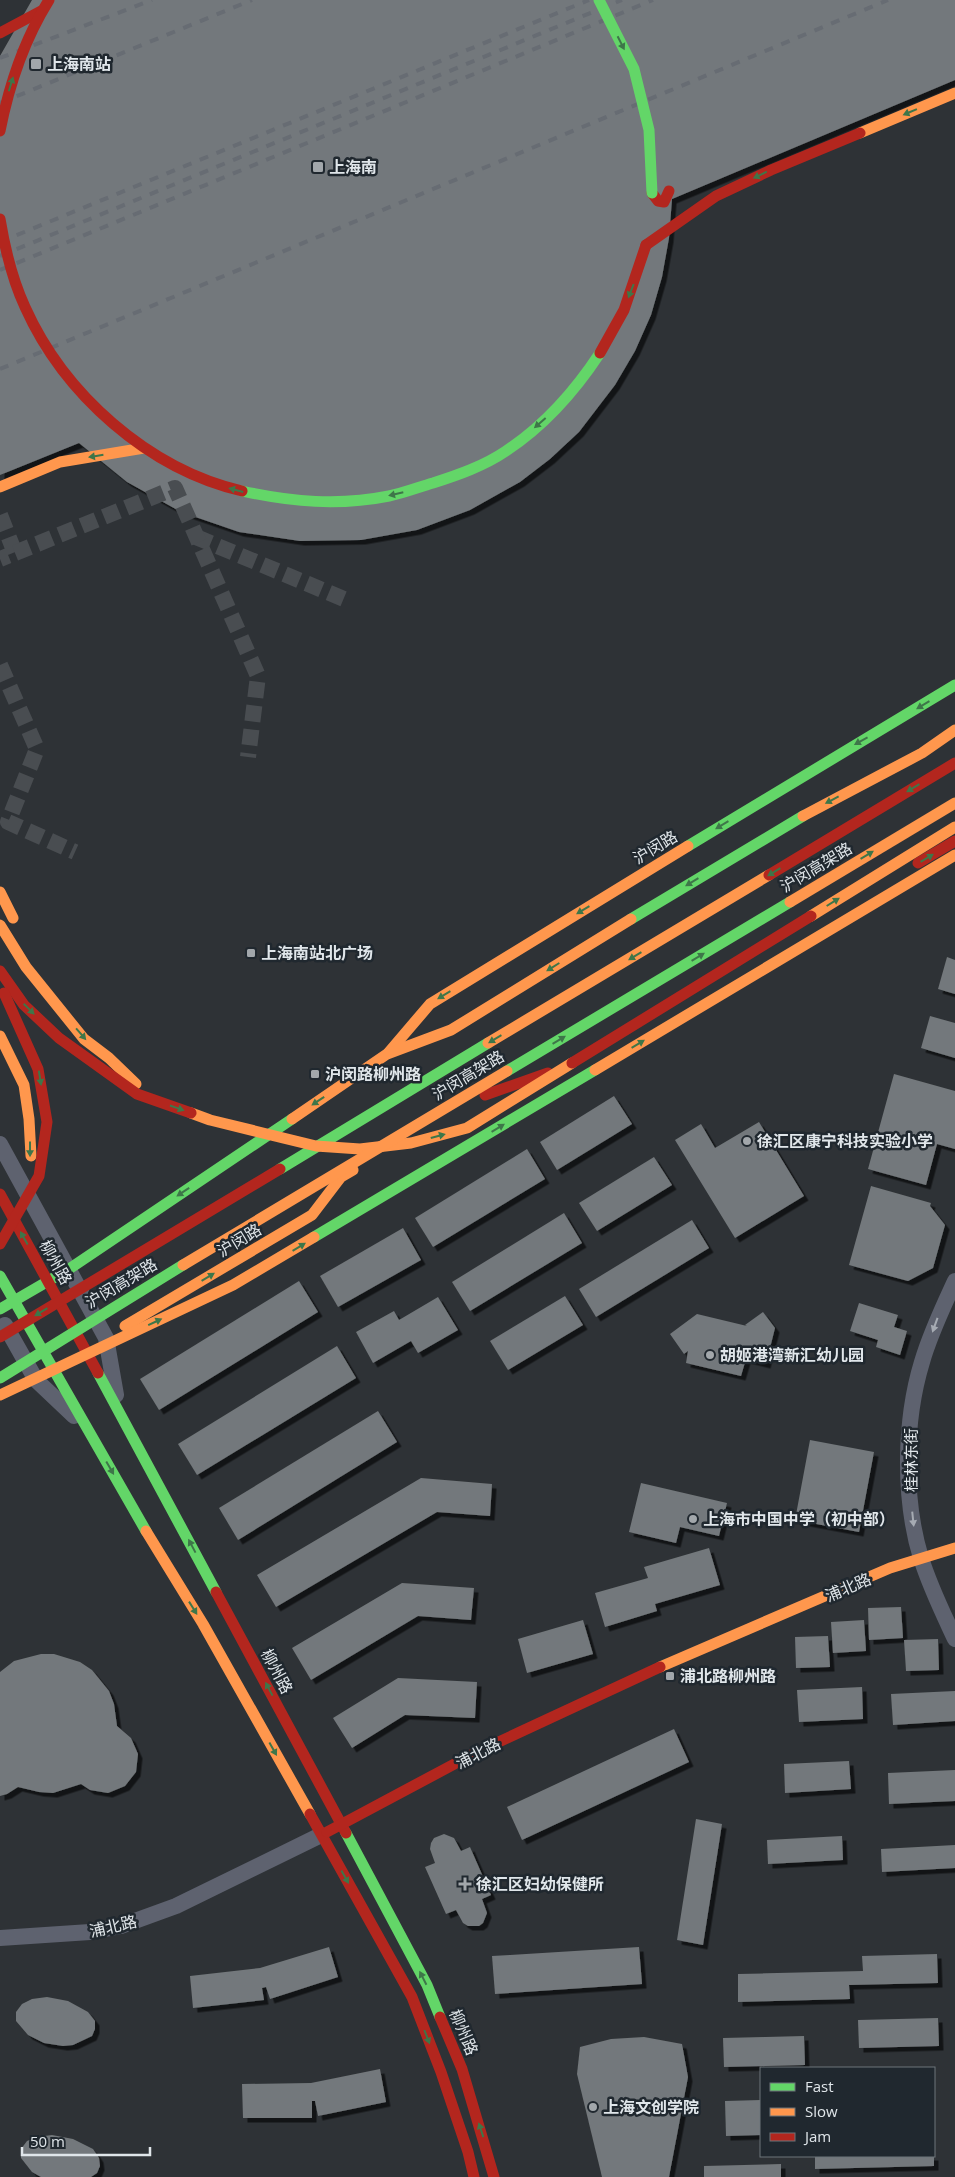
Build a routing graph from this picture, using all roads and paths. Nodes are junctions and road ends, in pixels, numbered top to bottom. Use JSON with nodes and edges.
{"nodes":[{"id":1,"x":49,"y":0,"type":"edge"},
{"id":2,"x":599,"y":0,"type":"edge"},
{"id":3,"x":42,"y":11,"type":"junction"},
{"id":4,"x":0,"y":33,"type":"edge"},
{"id":5,"x":955,"y":93,"type":"edge"},
{"id":6,"x":655,"y":106,"type":"dead end"},
{"id":7,"x":0,"y":132,"type":"edge"},
{"id":8,"x":661,"y":144,"type":"dead end"},
{"id":9,"x":667,"y":182,"type":"dead end"},
{"id":10,"x":0,"y":218,"type":"edge"},
{"id":11,"x":144,"y":448,"type":"junction"},
{"id":12,"x":0,"y":487,"type":"edge"},
{"id":13,"x":955,"y":685,"type":"edge"},
{"id":14,"x":955,"y":730,"type":"edge"},
{"id":15,"x":955,"y":763,"type":"edge"},
{"id":16,"x":955,"y":803,"type":"edge"},
{"id":17,"x":955,"y":817,"type":"edge"},
{"id":18,"x":955,"y":827,"type":"edge"},
{"id":19,"x":955,"y":841,"type":"edge"},
{"id":20,"x":955,"y":855,"type":"edge"},
{"id":21,"x":0,"y":892,"type":"edge"},
{"id":22,"x":13,"y":918,"type":"dead end"},
{"id":23,"x":0,"y":925,"type":"edge"},
{"id":24,"x":0,"y":971,"type":"edge"},
{"id":25,"x":0,"y":985,"type":"edge"},
{"id":26,"x":0,"y":1036,"type":"edge"},
{"id":27,"x":387,"y":1054,"type":"junction"},
{"id":28,"x":485,"y":1095,"type":"junction"},
{"id":29,"x":152,"y":1099,"type":"junction"},
{"id":30,"x":0,"y":1144,"type":"edge"},
{"id":31,"x":342,"y":1177,"type":"junction"},
{"id":32,"x":0,"y":1194,"type":"edge"},
{"id":33,"x":24,"y":1204,"type":"junction"},
{"id":34,"x":0,"y":1244,"type":"edge"},
{"id":35,"x":69,"y":1269,"type":"junction"},
{"id":36,"x":0,"y":1276,"type":"edge"},
{"id":37,"x":48,"y":1281,"type":"junction"},
{"id":38,"x":955,"y":1281,"type":"edge"},
{"id":39,"x":14,"y":1301,"type":"junction"},
{"id":40,"x":0,"y":1309,"type":"edge"},
{"id":41,"x":91,"y":1310,"type":"junction"},
{"id":42,"x":0,"y":1317,"type":"edge"},
{"id":43,"x":70,"y":1322,"type":"junction"},
{"id":44,"x":0,"y":1336,"type":"edge"},
{"id":45,"x":45,"y":1336,"type":"junction"},
{"id":46,"x":106,"y":1338,"type":"junction"},
{"id":47,"x":86,"y":1350,"type":"junction"},
{"id":48,"x":13,"y":1355,"type":"junction"},
{"id":49,"x":53,"y":1370,"type":"junction"},
{"id":50,"x":0,"y":1378,"type":"edge"},
{"id":51,"x":36,"y":1380,"type":"junction"},
{"id":52,"x":0,"y":1395,"type":"edge"},
{"id":53,"x":0,"y":1402,"type":"edge"},
{"id":54,"x":118,"y":1409,"type":"junction"},
{"id":55,"x":85,"y":1426,"type":"junction"},
{"id":56,"x":955,"y":1548,"type":"edge"},
{"id":57,"x":921,"y":1558,"type":"junction"},
{"id":58,"x":955,"y":1639,"type":"edge"},
{"id":59,"x":341,"y":1824,"type":"junction"},
{"id":60,"x":321,"y":1835,"type":"junction"},
{"id":61,"x":0,"y":1938,"type":"edge"},
{"id":62,"x":474,"y":2177,"type":"edge"},
{"id":63,"x":494,"y":2177,"type":"edge"}],
"edges":[{"from":1,"to":3,"type":"main road","bridge":true},
{"from":2,"to":9,"type":"main road","one_way":true,"bridge":true},
{"from":3,"to":4,"type":"main road"},
{"from":7,"to":3,"type":"main road","one_way":true,"bridge":true},
{"from":5,"to":11,"type":"main road","one_way":true,"bridge":true},
{"from":6,"to":8,"type":"main road"},
{"from":10,"to":11,"type":"main road","bridge":true},
{"from":11,"to":12,"type":"main road","one_way":true},
{"from":13,"to":27,"type":"main road","name":"沪闵路","one_way":true},
{"from":14,"to":27,"type":"main road","name":"沪闵路","one_way":true},
{"from":15,"to":44,"type":"main road","name":"沪闵高架路","one_way":true,"bridge":true},
{"from":50,"to":16,"type":"main road","name":"沪闵高架路","one_way":true,"bridge":true},
{"from":17,"to":28,"type":"main road","name":"沪闵路"},
{"from":29,"to":18,"type":"main road","one_way":true,"bridge":true},
{"from":28,"to":19,"type":"main road","name":"沪闵路","one_way":true},
{"from":52,"to":20,"type":"main road","one_way":true,"bridge":true},
{"from":21,"to":22,"type":"main road"},
{"from":23,"to":29,"type":"main road","one_way":true},
{"from":24,"to":29,"type":"main road","one_way":true,"bridge":true},
{"from":25,"to":33,"type":"main road","one_way":true,"bridge":true},
{"from":26,"to":33,"type":"main road","one_way":true,"bridge":true},
{"from":27,"to":35,"type":"main road","name":"沪闵路","one_way":true},
{"from":28,"to":31,"type":"main road","name":"沪闵路"},
{"from":30,"to":35,"type":"street"},
{"from":31,"to":41,"type":"main road"},
{"from":46,"to":31,"type":"main road","name":"沪闵路","one_way":true},
{"from":37,"to":32,"type":"main road","name":"柳州路","one_way":true},
{"from":33,"to":34,"type":"main road","bridge":true},
{"from":35,"to":37,"type":"main road","name":"沪闵路"},
{"from":35,"to":41,"type":"street"},
{"from":36,"to":39,"type":"main road"},
{"from":37,"to":39,"type":"main road","name":"沪闵路"},
{"from":37,"to":43,"type":"main road","name":"柳州路"},
{"from":38,"to":57,"type":"street","name":"桂林东街","one_way":true},
{"from":39,"to":40,"type":"main road","name":"沪闵路"},
{"from":39,"to":45,"type":"main road"},
{"from":41,"to":43,"type":"main road"},
{"from":41,"to":46,"type":"street"},
{"from":42,"to":48,"type":"street"},
{"from":43,"to":45,"type":"main road"},
{"from":43,"to":47,"type":"main road","name":"柳州路"},
{"from":45,"to":48,"type":"main road"},
{"from":45,"to":49,"type":"main road"},
{"from":46,"to":47,"type":"main road","name":"沪闵路"},
{"from":46,"to":54,"type":"street"},
{"from":47,"to":49,"type":"main road","name":"沪闵路"},
{"from":47,"to":54,"type":"main road","name":"柳州路"},
{"from":48,"to":51,"type":"street"},
{"from":49,"to":51,"type":"main road","name":"沪闵路"},
{"from":49,"to":55,"type":"main road"},
{"from":51,"to":53,"type":"main road","name":"沪闵路"},
{"from":51,"to":55,"type":"street"},
{"from":59,"to":54,"type":"main road","name":"柳州路","one_way":true},
{"from":55,"to":60,"type":"main road","one_way":true},
{"from":56,"to":57,"type":"main road","name":"浦北路"},
{"from":57,"to":58,"type":"street","name":"桂林东街"},
{"from":57,"to":59,"type":"main road","name":"浦北路"},
{"from":59,"to":60,"type":"main road","name":"浦北路"},
{"from":63,"to":59,"type":"main road","name":"柳州路","one_way":true},
{"from":60,"to":61,"type":"street","name":"浦北路"},
{"from":60,"to":62,"type":"main road","one_way":true}]}
